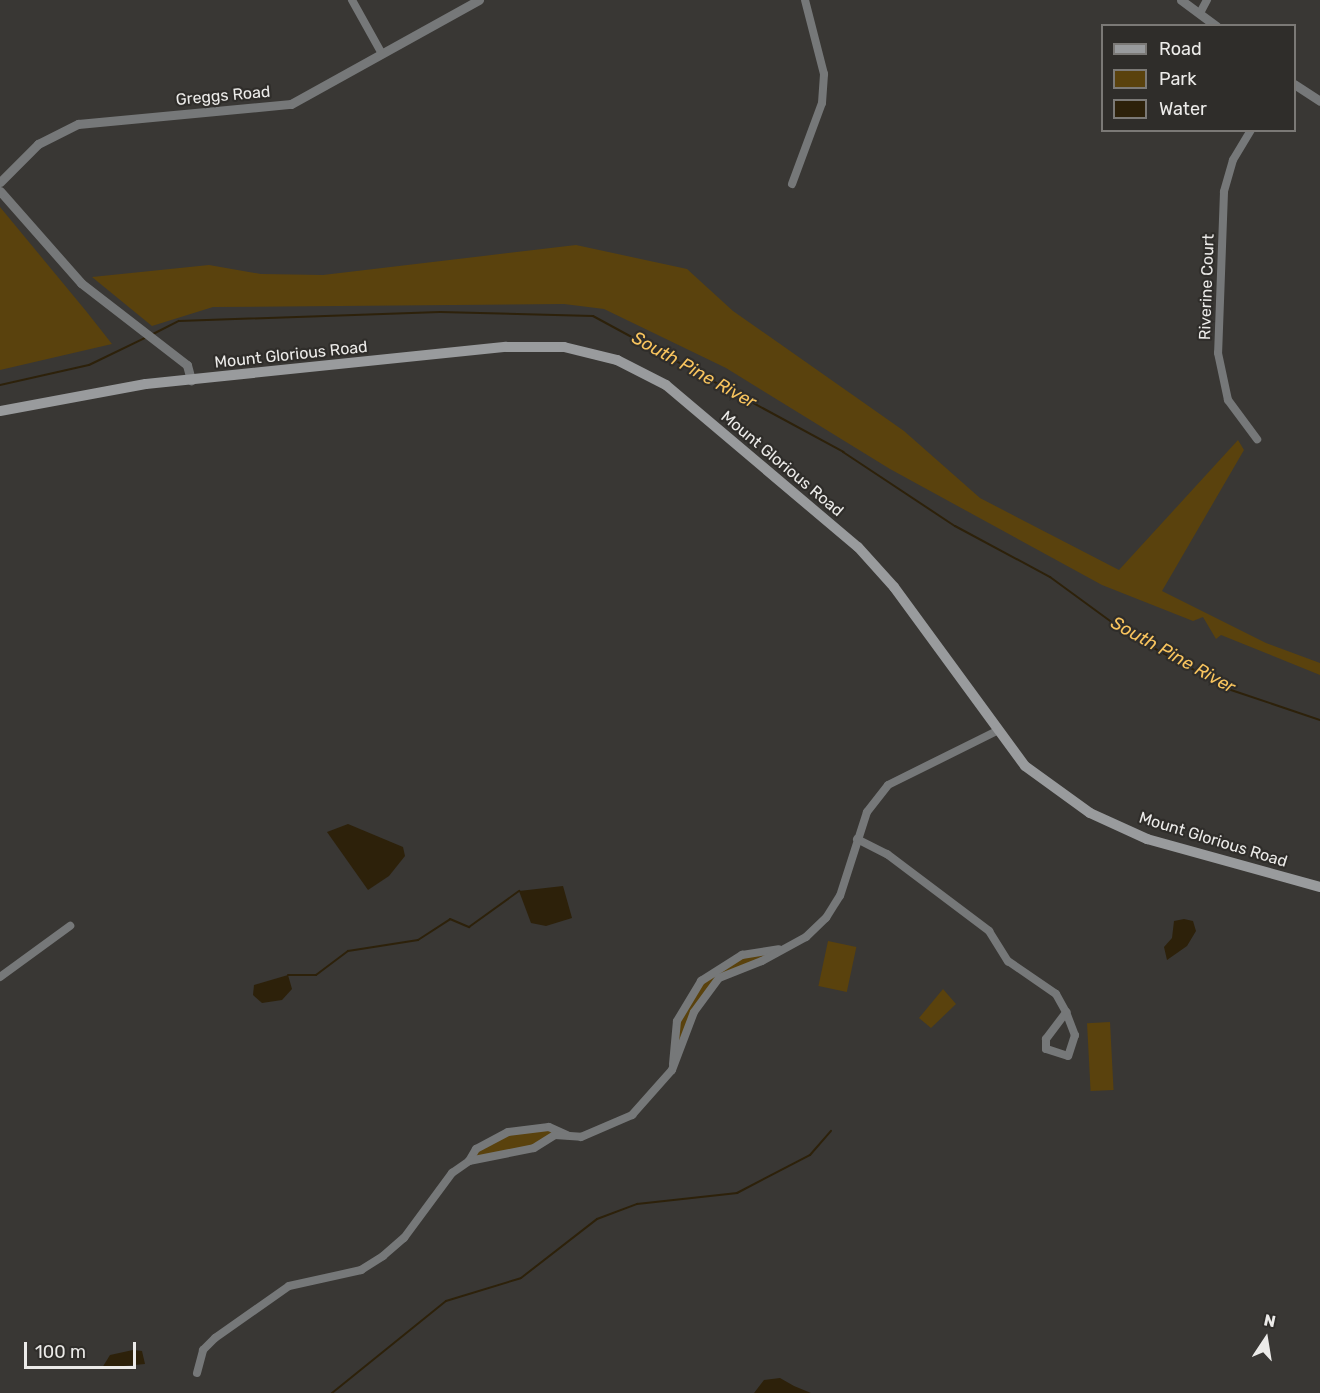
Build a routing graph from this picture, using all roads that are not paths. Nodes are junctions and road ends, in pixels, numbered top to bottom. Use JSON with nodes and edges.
{"nodes":[{"id":1,"x":352,"y":0,"type":"edge"},
{"id":2,"x":478,"y":0,"type":"edge"},
{"id":3,"x":805,"y":0,"type":"edge"},
{"id":4,"x":1181,"y":0,"type":"edge"},
{"id":5,"x":1207,"y":0,"type":"edge"},
{"id":6,"x":1200,"y":13,"type":"junction"},
{"id":7,"x":1214,"y":24,"type":"edge"},
{"id":8,"x":382,"y":54,"type":"junction"},
{"id":9,"x":1296,"y":85,"type":"edge"},
{"id":10,"x":1320,"y":101,"type":"edge"},
{"id":11,"x":1250,"y":132,"type":"edge"},
{"id":12,"x":0,"y":182,"type":"edge"},
{"id":13,"x":792,"y":184,"type":"dead end"},
{"id":14,"x":0,"y":191,"type":"edge"},
{"id":15,"x":191,"y":380,"type":"junction"},
{"id":16,"x":0,"y":411,"type":"edge"},
{"id":17,"x":1257,"y":439,"type":"dead end"},
{"id":18,"x":997,"y":731,"type":"junction"},
{"id":19,"x":857,"y":839,"type":"junction"},
{"id":20,"x":1320,"y":887,"type":"edge"},
{"id":21,"x":70,"y":927,"type":"dead end"},
{"id":22,"x":780,"y":950,"type":"junction"},
{"id":23,"x":0,"y":977,"type":"edge"},
{"id":24,"x":690,"y":995,"type":"junction"},
{"id":25,"x":700,"y":1002,"type":"junction"},
{"id":26,"x":1066,"y":1012,"type":"junction"},
{"id":27,"x":672,"y":1070,"type":"junction"},
{"id":28,"x":568,"y":1136,"type":"junction"},
{"id":29,"x":469,"y":1161,"type":"junction"},
{"id":30,"x":197,"y":1373,"type":"dead end"}],
"edges":[{"from":1,"to":8,"type":"street"},
{"from":2,"to":8,"type":"street","name":"Greggs Road"},
{"from":3,"to":13,"type":"street"},
{"from":4,"to":6,"type":"street"},
{"from":5,"to":6,"type":"street"},
{"from":6,"to":7,"type":"street"},
{"from":8,"to":12,"type":"street","name":"Greggs Road"},
{"from":9,"to":10,"type":"street"},
{"from":11,"to":17,"type":"street","name":"Riverine Court"},
{"from":14,"to":15,"type":"street"},
{"from":15,"to":16,"type":"main road","name":"Mount Glorious Road"},
{"from":15,"to":18,"type":"main road","name":"Mount Glorious Road"},
{"from":18,"to":19,"type":"street"},
{"from":18,"to":20,"type":"main road","name":"Mount Glorious Road"},
{"from":19,"to":22,"type":"street"},
{"from":19,"to":26,"type":"street"},
{"from":21,"to":23,"type":"street"},
{"from":22,"to":24,"type":"street"},
{"from":22,"to":25,"type":"street"},
{"from":24,"to":25,"type":"street"},
{"from":24,"to":27,"type":"street"},
{"from":25,"to":27,"type":"street"},
{"from":26,"to":26,"type":"street"},
{"from":27,"to":28,"type":"street"},
{"from":28,"to":29,"type":"street"},
{"from":28,"to":29,"type":"street"},
{"from":29,"to":30,"type":"street"}]}
